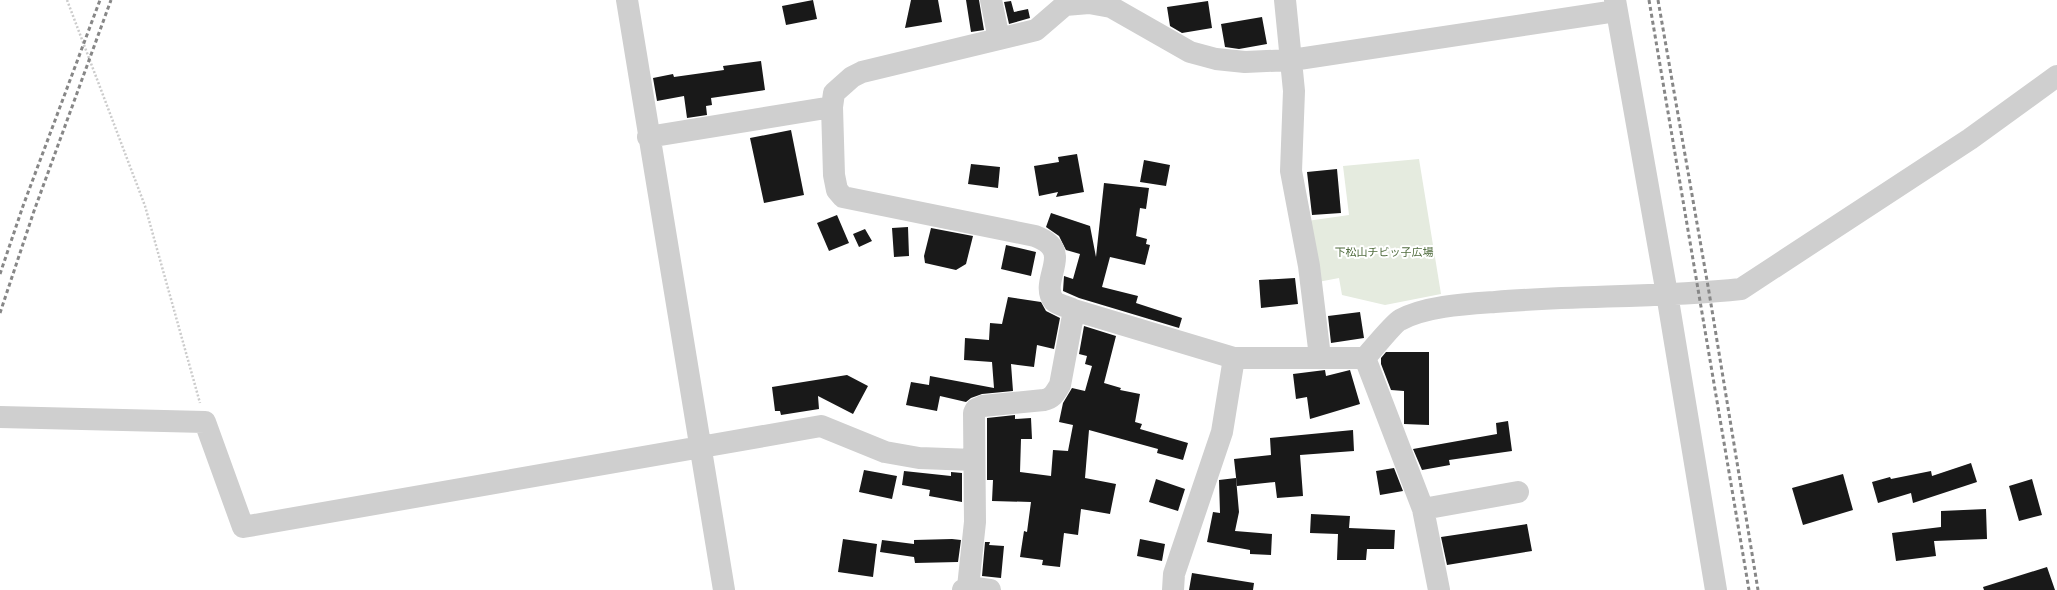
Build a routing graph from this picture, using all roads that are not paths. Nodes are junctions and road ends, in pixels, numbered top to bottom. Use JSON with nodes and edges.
{"nodes":[{"id":1,"x":626,"y":0,"type":"edge"},
{"id":2,"x":991,"y":0,"type":"edge"},
{"id":3,"x":1285,"y":0,"type":"edge"},
{"id":4,"x":1616,"y":5,"type":"edge"},
{"id":5,"x":999,"y":39,"type":"junction"},
{"id":6,"x":1292,"y":60,"type":"junction"},
{"id":7,"x":2057,"y":76,"type":"edge"},
{"id":8,"x":832,"y":107,"type":"junction"},
{"id":9,"x":648,"y":137,"type":"junction"},
{"id":10,"x":1667,"y":294,"type":"junction"},
{"id":11,"x":1074,"y":310,"type":"junction"},
{"id":12,"x":1320,"y":357,"type":"junction"},
{"id":13,"x":1234,"y":358,"type":"junction"},
{"id":14,"x":1365,"y":358,"type":"junction"},
{"id":15,"x":0,"y":417,"type":"edge"},
{"id":16,"x":700,"y":446,"type":"junction"},
{"id":17,"x":974,"y":460,"type":"junction"},
{"id":18,"x":1518,"y":492,"type":"dead end"},
{"id":19,"x":1423,"y":509,"type":"junction"},
{"id":20,"x":966,"y":589,"type":"edge"},
{"id":21,"x":724,"y":590,"type":"edge"},
{"id":22,"x":990,"y":590,"type":"edge"},
{"id":23,"x":1173,"y":590,"type":"edge"},
{"id":24,"x":1439,"y":590,"type":"edge"},
{"id":25,"x":1716,"y":590,"type":"edge"}],
"edges":[{"from":1,"to":9,"type":"street"},
{"from":2,"to":5,"type":"street"},
{"from":3,"to":6,"type":"street"},
{"from":4,"to":6,"type":"street"},
{"from":4,"to":10,"type":"street"},
{"from":5,"to":6,"type":"street"},
{"from":5,"to":8,"type":"street"},
{"from":6,"to":12,"type":"street"},
{"from":7,"to":10,"type":"street"},
{"from":8,"to":9,"type":"street"},
{"from":8,"to":11,"type":"street"},
{"from":9,"to":16,"type":"street"},
{"from":10,"to":14,"type":"street"},
{"from":10,"to":25,"type":"street"},
{"from":11,"to":13,"type":"street"},
{"from":11,"to":17,"type":"street"},
{"from":12,"to":13,"type":"street"},
{"from":12,"to":14,"type":"street"},
{"from":13,"to":23,"type":"street"},
{"from":14,"to":19,"type":"street"},
{"from":15,"to":16,"type":"street"},
{"from":16,"to":17,"type":"street"},
{"from":16,"to":21,"type":"street"},
{"from":17,"to":20,"type":"street"},
{"from":18,"to":19,"type":"street"},
{"from":19,"to":24,"type":"street"},
{"from":20,"to":22,"type":"street"}]}
